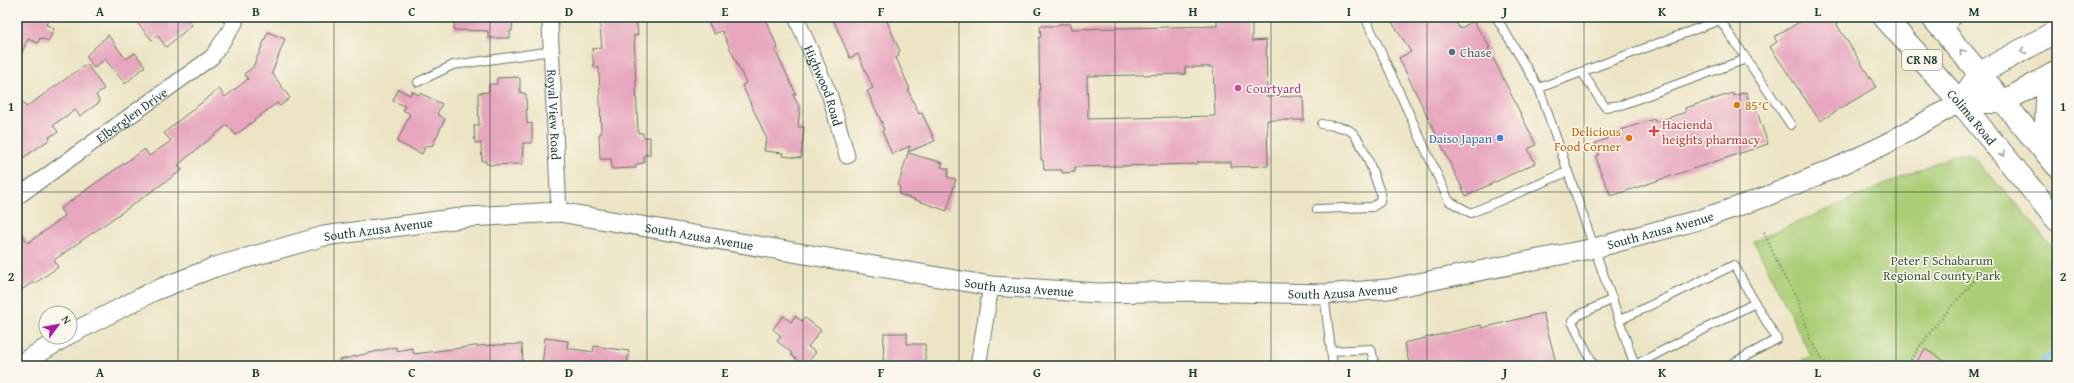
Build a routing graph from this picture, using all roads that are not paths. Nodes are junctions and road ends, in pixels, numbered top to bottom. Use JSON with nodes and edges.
{"nodes":[{"id":1,"x":548,"y":17,"type":"edge"},
{"id":2,"x":796,"y":17,"type":"edge"},
{"id":3,"x":1365,"y":17,"type":"edge"},
{"id":4,"x":1496,"y":17,"type":"edge"},
{"id":5,"x":1884,"y":17,"type":"edge"},
{"id":6,"x":1719,"y":19,"type":"edge"},
{"id":7,"x":232,"y":20,"type":"edge"},
{"id":8,"x":1945,"y":22,"type":"edge"},
{"id":9,"x":2057,"y":31,"type":"edge"},
{"id":10,"x":552,"y":51,"type":"junction"},
{"id":11,"x":1746,"y":59,"type":"junction"},
{"id":12,"x":1582,"y":72,"type":"junction"},
{"id":13,"x":2057,"y":72,"type":"edge"},
{"id":14,"x":1980,"y":73,"type":"junction"},
{"id":15,"x":418,"y":82,"type":"dead end"},
{"id":16,"x":1540,"y":88,"type":"junction"},
{"id":17,"x":2057,"y":88,"type":"edge"},
{"id":18,"x":1960,"y":102,"type":"junction"},
{"id":19,"x":2003,"y":102,"type":"junction"},
{"id":20,"x":1322,"y":124,"type":"dead end"},
{"id":21,"x":1791,"y":125,"type":"dead end"},
{"id":22,"x":847,"y":156,"type":"dead end"},
{"id":23,"x":2057,"y":166,"type":"edge"},
{"id":24,"x":1567,"y":172,"type":"junction"},
{"id":25,"x":17,"y":197,"type":"edge"},
{"id":26,"x":1317,"y":209,"type":"dead end"},
{"id":27,"x":559,"y":212,"type":"junction"},
{"id":28,"x":2057,"y":220,"type":"edge"},
{"id":29,"x":1595,"y":248,"type":"junction"},
{"id":30,"x":991,"y":286,"type":"junction"},
{"id":31,"x":1324,"y":294,"type":"junction"},
{"id":32,"x":1612,"y":299,"type":"junction"},
{"id":33,"x":1755,"y":303,"type":"junction"},
{"id":34,"x":1620,"y":320,"type":"junction"},
{"id":35,"x":78,"y":330,"type":"edge"},
{"id":36,"x":52,"y":345,"type":"edge"},
{"id":37,"x":1331,"y":351,"type":"junction"},
{"id":38,"x":17,"y":366,"type":"edge"},
{"id":39,"x":978,"y":366,"type":"edge"},
{"id":40,"x":1333,"y":366,"type":"edge"},
{"id":41,"x":1375,"y":366,"type":"edge"},
{"id":42,"x":1594,"y":366,"type":"edge"},
{"id":43,"x":1634,"y":366,"type":"edge"},
{"id":44,"x":1728,"y":366,"type":"edge"}],
"edges":[{"from":1,"to":10,"type":"street","name":"Royal View Road"},
{"from":2,"to":22,"type":"street","name":"Highwood Road"},
{"from":3,"to":24,"type":"lane"},
{"from":4,"to":16,"type":"lane"},
{"from":5,"to":18,"type":"main road","name":"Colima Road","number":"CR N8"},
{"from":6,"to":11,"type":"lane"},
{"from":6,"to":12,"type":"lane"},
{"from":7,"to":25,"type":"street","name":"Elberglen Drive"},
{"from":14,"to":8,"type":"main road","number":"CR N8","one_way":true},
{"from":9,"to":14,"type":"main road","name":"South Azusa Avenue","one_way":true},
{"from":10,"to":15,"type":"lane"},
{"from":10,"to":27,"type":"street","name":"Royal View Road"},
{"from":11,"to":12,"type":"lane"},
{"from":11,"to":21,"type":"lane"},
{"from":12,"to":16,"type":"lane"},
{"from":13,"to":19,"type":"main road","name":"South Azusa Avenue"},
{"from":14,"to":18,"type":"main road","name":"South Azusa Avenue"},
{"from":14,"to":19,"type":"main road"},
{"from":16,"to":24,"type":"lane"},
{"from":17,"to":23,"type":"main road"},
{"from":18,"to":19,"type":"main road","name":"South Azusa Avenue"},
{"from":18,"to":28,"type":"main road","name":"Colima Road","one_way":true},
{"from":18,"to":29,"type":"street","name":"South Azusa Avenue"},
{"from":19,"to":23,"type":"main road"},
{"from":20,"to":26,"type":"lane"},
{"from":24,"to":29,"type":"lane"},
{"from":27,"to":30,"type":"street","name":"South Azusa Avenue"},
{"from":27,"to":35,"type":"street","name":"South Azusa Avenue"},
{"from":29,"to":31,"type":"street","name":"South Azusa Avenue"},
{"from":29,"to":32,"type":"lane"},
{"from":30,"to":31,"type":"street","name":"South Azusa Avenue"},
{"from":30,"to":39,"type":"street"},
{"from":31,"to":37,"type":"lane"},
{"from":32,"to":34,"type":"lane"},
{"from":32,"to":42,"type":"lane"},
{"from":33,"to":34,"type":"lane"},
{"from":33,"to":43,"type":"lane"},
{"from":33,"to":44,"type":"lane"},
{"from":34,"to":43,"type":"lane"},
{"from":36,"to":38,"type":"street"},
{"from":37,"to":40,"type":"lane"},
{"from":37,"to":41,"type":"lane"}]}
